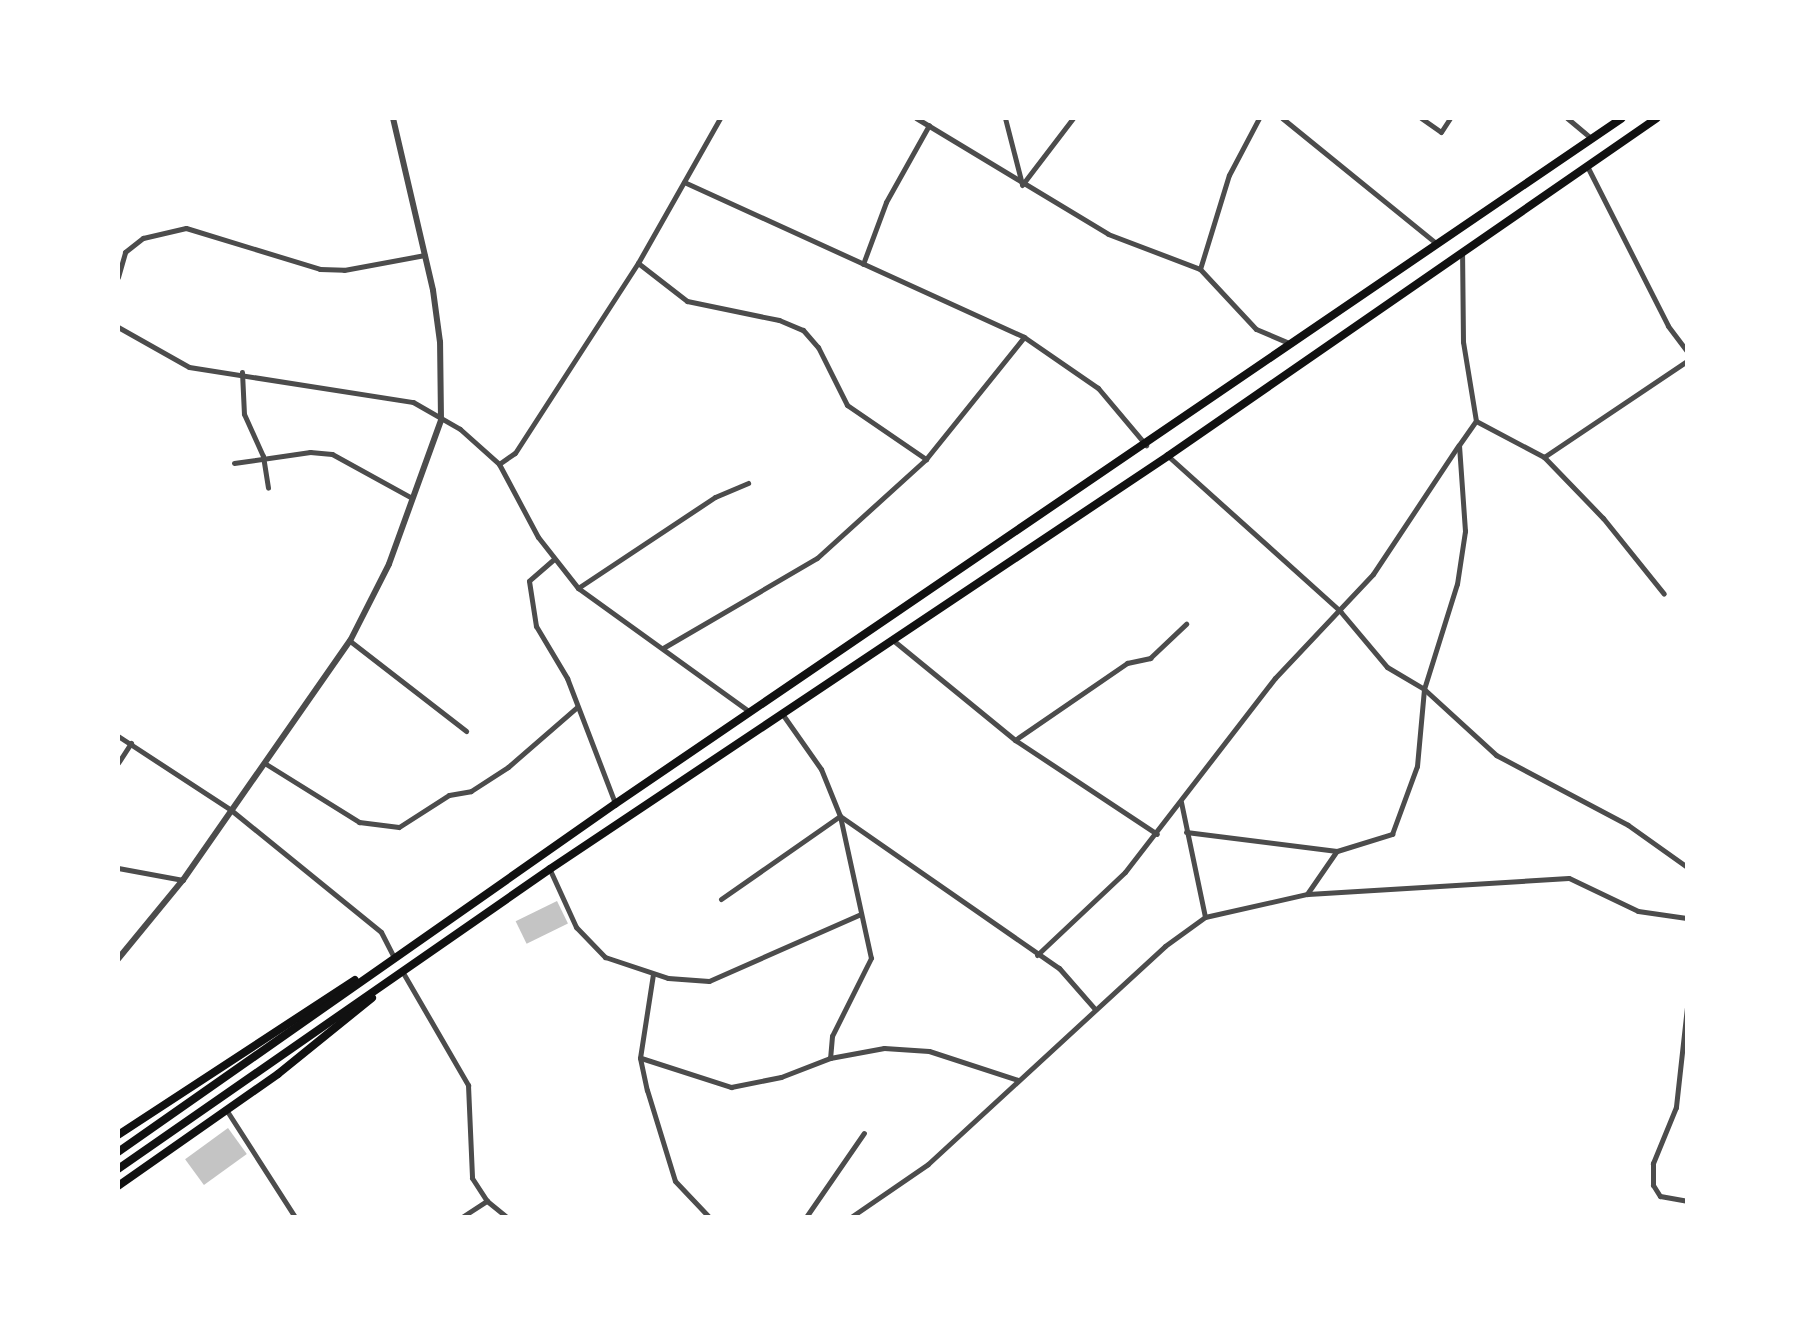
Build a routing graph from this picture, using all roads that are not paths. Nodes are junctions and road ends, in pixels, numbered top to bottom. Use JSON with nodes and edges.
{"nodes":[{"id":1,"x":393,"y":118,"type":"edge"},
{"id":2,"x":720,"y":118,"type":"edge"},
{"id":3,"x":916,"y":118,"type":"edge"},
{"id":4,"x":1005,"y":118,"type":"edge"},
{"id":5,"x":1073,"y":118,"type":"edge"},
{"id":6,"x":1259,"y":118,"type":"edge"},
{"id":7,"x":1282,"y":118,"type":"edge"},
{"id":8,"x":1421,"y":118,"type":"edge"},
{"id":9,"x":1450,"y":118,"type":"edge"},
{"id":10,"x":1567,"y":118,"type":"edge"},
{"id":11,"x":1622,"y":118,"type":"edge"},
{"id":12,"x":1657,"y":118,"type":"edge"},
{"id":13,"x":929,"y":125,"type":"junction"},
{"id":14,"x":1592,"y":138,"type":"junction"},
{"id":15,"x":1587,"y":166,"type":"junction"},
{"id":16,"x":684,"y":182,"type":"junction"},
{"id":17,"x":1022,"y":185,"type":"junction"},
{"id":18,"x":1437,"y":244,"type":"junction"},
{"id":19,"x":1462,"y":252,"type":"junction"},
{"id":20,"x":425,"y":255,"type":"junction"},
{"id":21,"x":638,"y":263,"type":"junction"},
{"id":22,"x":863,"y":264,"type":"junction"},
{"id":23,"x":1200,"y":269,"type":"junction"},
{"id":24,"x":118,"y":277,"type":"edge"},
{"id":25,"x":118,"y":327,"type":"edge"},
{"id":26,"x":1024,"y":337,"type":"junction"},
{"id":27,"x":1293,"y":345,"type":"junction"},
{"id":28,"x":1687,"y":351,"type":"edge"},
{"id":29,"x":1687,"y":361,"type":"edge"},
{"id":30,"x":242,"y":372,"type":"junction"},
{"id":31,"x":441,"y":420,"type":"junction"},
{"id":32,"x":1476,"y":421,"type":"junction"},
{"id":33,"x":1146,"y":445,"type":"junction"},
{"id":34,"x":1459,"y":445,"type":"junction"},
{"id":35,"x":263,"y":456,"type":"junction"},
{"id":36,"x":1168,"y":456,"type":"junction"},
{"id":37,"x":1544,"y":457,"type":"junction"},
{"id":38,"x":926,"y":459,"type":"junction"},
{"id":39,"x":234,"y":463,"type":"dead end"},
{"id":40,"x":499,"y":464,"type":"junction"},
{"id":41,"x":748,"y":483,"type":"dead end"},
{"id":42,"x":268,"y":488,"type":"dead end"},
{"id":43,"x":412,"y":498,"type":"junction"},
{"id":44,"x":555,"y":559,"type":"junction"},
{"id":45,"x":578,"y":588,"type":"junction"},
{"id":46,"x":1664,"y":594,"type":"dead end"},
{"id":47,"x":1340,"y":611,"type":"junction"},
{"id":48,"x":1186,"y":624,"type":"dead end"},
{"id":49,"x":893,"y":640,"type":"junction"},
{"id":50,"x":350,"y":641,"type":"junction"},
{"id":51,"x":663,"y":648,"type":"junction"},
{"id":52,"x":1424,"y":689,"type":"junction"},
{"id":53,"x":577,"y":707,"type":"junction"},
{"id":54,"x":751,"y":713,"type":"junction"},
{"id":55,"x":783,"y":715,"type":"junction"},
{"id":56,"x":466,"y":731,"type":"dead end"},
{"id":57,"x":118,"y":736,"type":"edge"},
{"id":58,"x":1015,"y":740,"type":"junction"},
{"id":59,"x":131,"y":743,"type":"junction"},
{"id":60,"x":118,"y":763,"type":"edge"},
{"id":61,"x":266,"y":764,"type":"junction"},
{"id":62,"x":1181,"y":801,"type":"junction"},
{"id":63,"x":615,"y":804,"type":"junction"},
{"id":64,"x":231,"y":810,"type":"junction"},
{"id":65,"x":840,"y":816,"type":"junction"},
{"id":66,"x":1186,"y":832,"type":"junction"},
{"id":67,"x":1157,"y":834,"type":"junction"},
{"id":68,"x":1337,"y":851,"type":"junction"},
{"id":69,"x":1687,"y":867,"type":"edge"},
{"id":70,"x":118,"y":868,"type":"edge"},
{"id":71,"x":550,"y":869,"type":"junction"},
{"id":72,"x":183,"y":880,"type":"junction"},
{"id":73,"x":1307,"y":894,"type":"junction"},
{"id":74,"x":721,"y":899,"type":"dead end"},
{"id":75,"x":861,"y":914,"type":"junction"},
{"id":76,"x":1205,"y":917,"type":"junction"},
{"id":77,"x":1687,"y":918,"type":"edge"},
{"id":78,"x":1037,"y":955,"type":"junction"},
{"id":79,"x":394,"y":957,"type":"junction"},
{"id":80,"x":118,"y":959,"type":"edge"},
{"id":81,"x":402,"y":971,"type":"junction"},
{"id":82,"x":654,"y":973,"type":"junction"},
{"id":83,"x":1687,"y":1007,"type":"edge"},
{"id":84,"x":1094,"y":1008,"type":"junction"},
{"id":85,"x":640,"y":1058,"type":"junction"},
{"id":86,"x":830,"y":1058,"type":"junction"},
{"id":87,"x":1018,"y":1080,"type":"junction"},
{"id":88,"x":227,"y":1111,"type":"junction"},
{"id":89,"x":864,"y":1133,"type":"dead end"},
{"id":90,"x":118,"y":1135,"type":"edge"},
{"id":91,"x":118,"y":1152,"type":"edge"},
{"id":92,"x":118,"y":1169,"type":"edge"},
{"id":93,"x":118,"y":1186,"type":"edge"},
{"id":94,"x":487,"y":1201,"type":"junction"},
{"id":95,"x":1687,"y":1201,"type":"edge"},
{"id":96,"x":295,"y":1217,"type":"edge"},
{"id":97,"x":462,"y":1217,"type":"edge"},
{"id":98,"x":507,"y":1217,"type":"edge"},
{"id":99,"x":709,"y":1217,"type":"edge"},
{"id":100,"x":806,"y":1217,"type":"edge"},
{"id":101,"x":851,"y":1217,"type":"edge"}],
"edges":[{"from":1,"to":20,"type":"street"},
{"from":2,"to":16,"type":"street"},
{"from":3,"to":13,"type":"street"},
{"from":4,"to":17,"type":"street"},
{"from":5,"to":17,"type":"street"},
{"from":6,"to":23,"type":"street"},
{"from":7,"to":18,"type":"street"},
{"from":8,"to":9,"type":"street"},
{"from":10,"to":14,"type":"street"},
{"from":11,"to":14,"type":"main road"},
{"from":12,"to":15,"type":"main road"},
{"from":13,"to":17,"type":"street"},
{"from":13,"to":22,"type":"street"},
{"from":14,"to":18,"type":"main road"},
{"from":15,"to":19,"type":"main road"},
{"from":15,"to":28,"type":"street"},
{"from":16,"to":21,"type":"street"},
{"from":16,"to":22,"type":"street"},
{"from":17,"to":23,"type":"street"},
{"from":18,"to":27,"type":"main road"},
{"from":19,"to":32,"type":"street"},
{"from":19,"to":36,"type":"main road"},
{"from":20,"to":24,"type":"street"},
{"from":20,"to":31,"type":"street"},
{"from":21,"to":38,"type":"street"},
{"from":21,"to":40,"type":"street"},
{"from":22,"to":26,"type":"street"},
{"from":23,"to":27,"type":"street"},
{"from":25,"to":30,"type":"street"},
{"from":26,"to":33,"type":"street"},
{"from":26,"to":38,"type":"street"},
{"from":27,"to":33,"type":"main road"},
{"from":29,"to":37,"type":"street"},
{"from":30,"to":31,"type":"street"},
{"from":30,"to":35,"type":"street"},
{"from":31,"to":40,"type":"street"},
{"from":31,"to":43,"type":"street"},
{"from":32,"to":34,"type":"street"},
{"from":32,"to":37,"type":"street"},
{"from":33,"to":54,"type":"main road"},
{"from":34,"to":47,"type":"street"},
{"from":34,"to":52,"type":"street"},
{"from":35,"to":39,"type":"street"},
{"from":35,"to":42,"type":"street"},
{"from":35,"to":43,"type":"street"},
{"from":36,"to":47,"type":"street"},
{"from":36,"to":49,"type":"main road"},
{"from":37,"to":46,"type":"street"},
{"from":38,"to":51,"type":"street"},
{"from":40,"to":44,"type":"street"},
{"from":41,"to":45,"type":"street"},
{"from":43,"to":50,"type":"street"},
{"from":44,"to":45,"type":"street"},
{"from":44,"to":53,"type":"street"},
{"from":45,"to":51,"type":"street"},
{"from":47,"to":52,"type":"street"},
{"from":47,"to":62,"type":"street"},
{"from":48,"to":58,"type":"street"},
{"from":49,"to":55,"type":"main road"},
{"from":49,"to":58,"type":"street"},
{"from":50,"to":56,"type":"street"},
{"from":50,"to":61,"type":"street"},
{"from":51,"to":54,"type":"street"},
{"from":52,"to":68,"type":"street"},
{"from":52,"to":69,"type":"street"},
{"from":53,"to":61,"type":"street"},
{"from":53,"to":63,"type":"street"},
{"from":54,"to":63,"type":"main road"},
{"from":55,"to":65,"type":"street"},
{"from":55,"to":71,"type":"main road"},
{"from":57,"to":59,"type":"street"},
{"from":58,"to":67,"type":"street"},
{"from":59,"to":60,"type":"street"},
{"from":59,"to":64,"type":"street"},
{"from":61,"to":64,"type":"street"},
{"from":62,"to":66,"type":"street"},
{"from":62,"to":67,"type":"street"},
{"from":63,"to":79,"type":"main road"},
{"from":64,"to":72,"type":"street"},
{"from":64,"to":79,"type":"street"},
{"from":65,"to":74,"type":"street"},
{"from":65,"to":75,"type":"street"},
{"from":65,"to":78,"type":"street"},
{"from":66,"to":68,"type":"street"},
{"from":66,"to":76,"type":"street"},
{"from":67,"to":78,"type":"street"},
{"from":68,"to":73,"type":"street"},
{"from":70,"to":72,"type":"street"},
{"from":71,"to":81,"type":"main road"},
{"from":71,"to":82,"type":"street"},
{"from":72,"to":80,"type":"street"},
{"from":73,"to":76,"type":"street"},
{"from":73,"to":77,"type":"street"},
{"from":75,"to":82,"type":"street"},
{"from":75,"to":86,"type":"street"},
{"from":76,"to":84,"type":"street"},
{"from":78,"to":84,"type":"street"},
{"from":79,"to":90,"type":"main road"},
{"from":79,"to":91,"type":"main road"},
{"from":81,"to":88,"type":"main road"},
{"from":81,"to":92,"type":"main road"},
{"from":81,"to":94,"type":"street"},
{"from":82,"to":85,"type":"street"},
{"from":83,"to":95,"type":"street"},
{"from":84,"to":87,"type":"street"},
{"from":85,"to":86,"type":"street"},
{"from":85,"to":99,"type":"street"},
{"from":86,"to":87,"type":"street"},
{"from":87,"to":101,"type":"street"},
{"from":88,"to":93,"type":"main road"},
{"from":88,"to":96,"type":"street"},
{"from":89,"to":100,"type":"street"},
{"from":94,"to":97,"type":"street"},
{"from":94,"to":98,"type":"street"}]}
